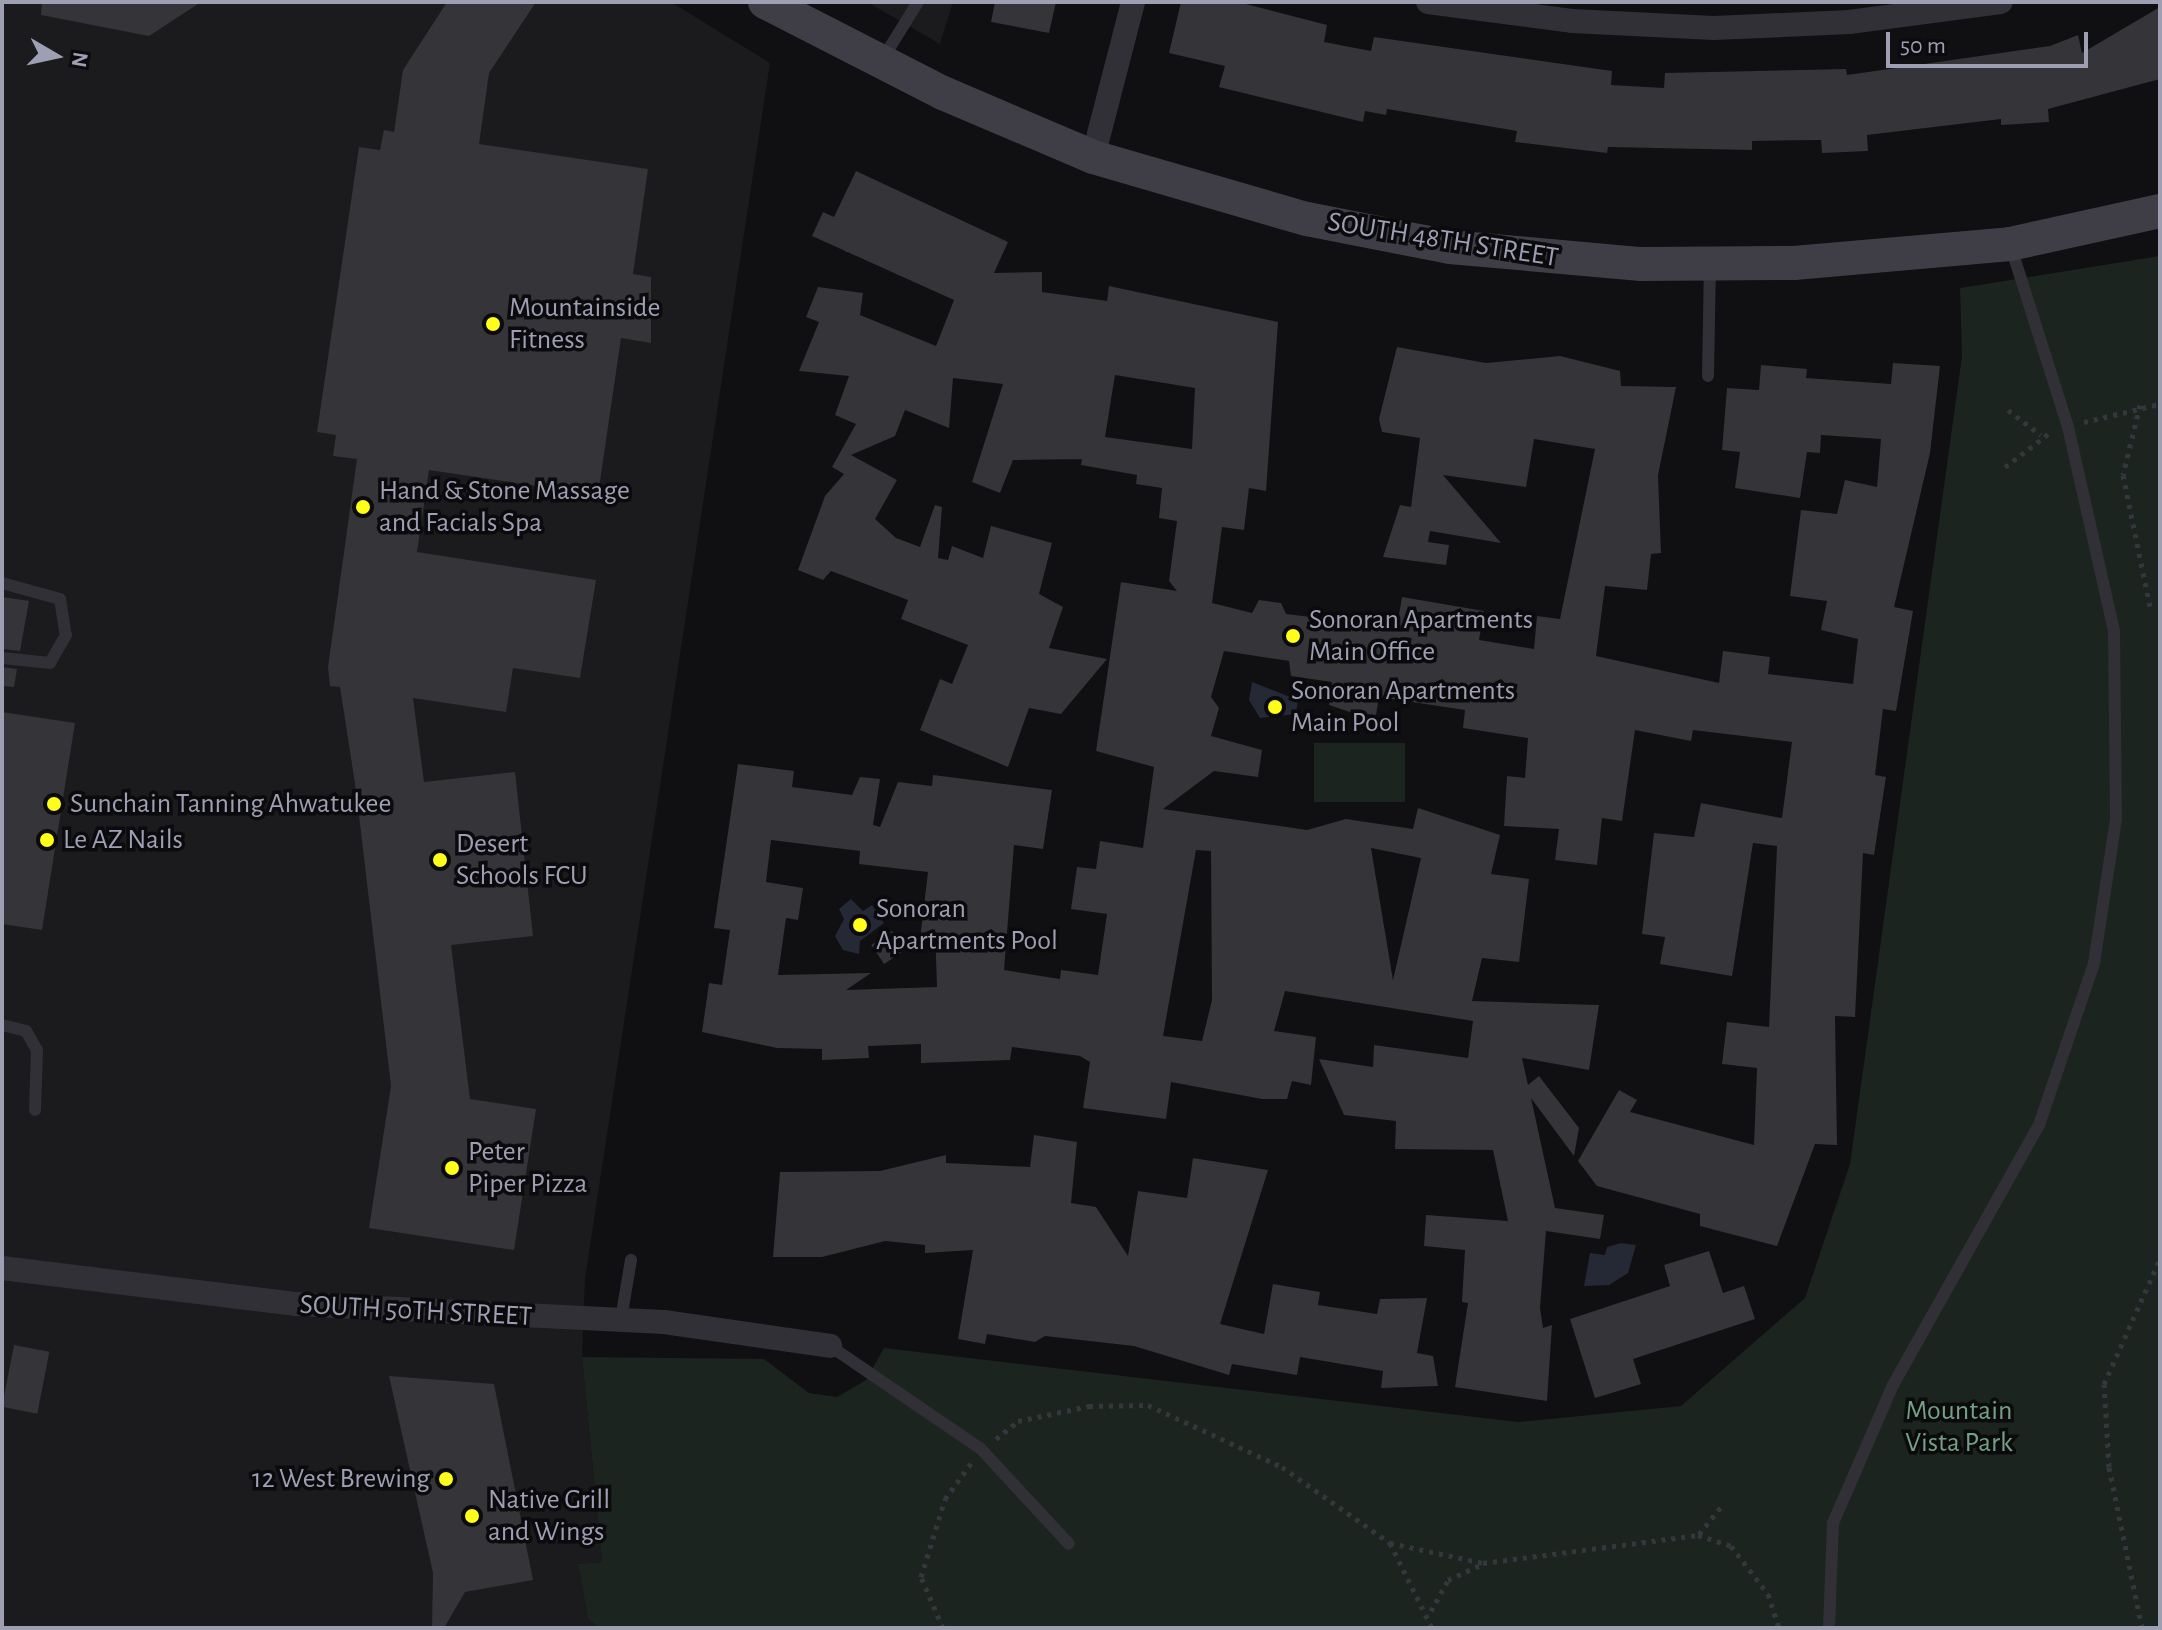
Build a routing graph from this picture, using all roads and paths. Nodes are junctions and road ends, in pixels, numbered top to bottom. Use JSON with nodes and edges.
{"nodes":[{"id":1,"x":765,"y":2,"type":"edge"},
{"id":2,"x":918,"y":2,"type":"edge"},
{"id":3,"x":1133,"y":2,"type":"edge"},
{"id":4,"x":1428,"y":2,"type":"edge"},
{"id":5,"x":2001,"y":2,"type":"edge"},
{"id":6,"x":1489,"y":6,"type":"edge"},
{"id":7,"x":1865,"y":11,"type":"edge"},
{"id":8,"x":881,"y":63,"type":"junction"},
{"id":9,"x":1093,"y":157,"type":"junction"},
{"id":10,"x":2160,"y":211,"type":"edge"},
{"id":11,"x":2010,"y":244,"type":"junction"},
{"id":12,"x":1710,"y":266,"type":"junction"},
{"id":13,"x":1708,"y":376,"type":"dead end"},
{"id":14,"x":2160,"y":404,"type":"edge"},
{"id":15,"x":2140,"y":405,"type":"junction"},
{"id":16,"x":2008,"y":410,"type":"dead end"},
{"id":17,"x":2095,"y":418,"type":"dead end"},
{"id":18,"x":2005,"y":467,"type":"dead end"},
{"id":19,"x":2,"y":583,"type":"edge"},
{"id":20,"x":2151,"y":611,"type":"dead end"},
{"id":21,"x":2,"y":658,"type":"edge"},
{"id":22,"x":2,"y":1025,"type":"edge"},
{"id":23,"x":35,"y":1110,"type":"dead end"},
{"id":24,"x":2160,"y":1259,"type":"edge"},
{"id":25,"x":631,"y":1260,"type":"dead end"},
{"id":26,"x":2,"y":1268,"type":"edge"},
{"id":27,"x":621,"y":1319,"type":"junction"},
{"id":28,"x":830,"y":1346,"type":"joint"},
{"id":29,"x":981,"y":1449,"type":"junction"},
{"id":30,"x":1723,"y":1504,"type":"dead end"},
{"id":31,"x":1698,"y":1535,"type":"junction"},
{"id":32,"x":1390,"y":1543,"type":"junction"},
{"id":33,"x":1069,"y":1544,"type":"dead end"},
{"id":34,"x":1483,"y":1563,"type":"junction"},
{"id":35,"x":1431,"y":1612,"type":"junction"},
{"id":36,"x":943,"y":1628,"type":"edge"},
{"id":37,"x":1432,"y":1628,"type":"edge"},
{"id":38,"x":1779,"y":1628,"type":"edge"},
{"id":39,"x":1829,"y":1628,"type":"edge"},
{"id":40,"x":2142,"y":1628,"type":"edge"}],
"edges":[{"from":1,"to":8,"type":"main road","name":"SOUTH 48TH STREET"},
{"from":2,"to":8,"type":"lane"},
{"from":3,"to":9,"type":"street"},
{"from":4,"to":6,"type":"street"},
{"from":5,"to":7,"type":"street"},
{"from":6,"to":7,"type":"street"},
{"from":8,"to":9,"type":"main road","name":"SOUTH 48TH STREET"},
{"from":9,"to":12,"type":"main road","name":"SOUTH 48TH STREET"},
{"from":10,"to":11,"type":"main road","name":"SOUTH 48TH STREET"},
{"from":11,"to":12,"type":"main road","name":"SOUTH 48TH STREET"},
{"from":11,"to":39,"type":"lane"},
{"from":12,"to":13,"type":"lane"},
{"from":14,"to":15,"type":"path"},
{"from":15,"to":17,"type":"path"},
{"from":15,"to":20,"type":"path"},
{"from":16,"to":18,"type":"path"},
{"from":19,"to":21,"type":"lane"},
{"from":22,"to":23,"type":"lane"},
{"from":24,"to":40,"type":"path"},
{"from":25,"to":27,"type":"lane"},
{"from":26,"to":27,"type":"street","name":"SOUTH 50TH STREET"},
{"from":27,"to":28,"type":"street","name":"SOUTH 50TH STREET"},
{"from":28,"to":29,"type":"lane"},
{"from":29,"to":32,"type":"path"},
{"from":29,"to":33,"type":"lane"},
{"from":29,"to":36,"type":"path"},
{"from":30,"to":31,"type":"path"},
{"from":31,"to":34,"type":"path"},
{"from":31,"to":38,"type":"path"},
{"from":32,"to":34,"type":"path"},
{"from":32,"to":35,"type":"path"},
{"from":34,"to":35,"type":"path"},
{"from":35,"to":37,"type":"path"}]}
